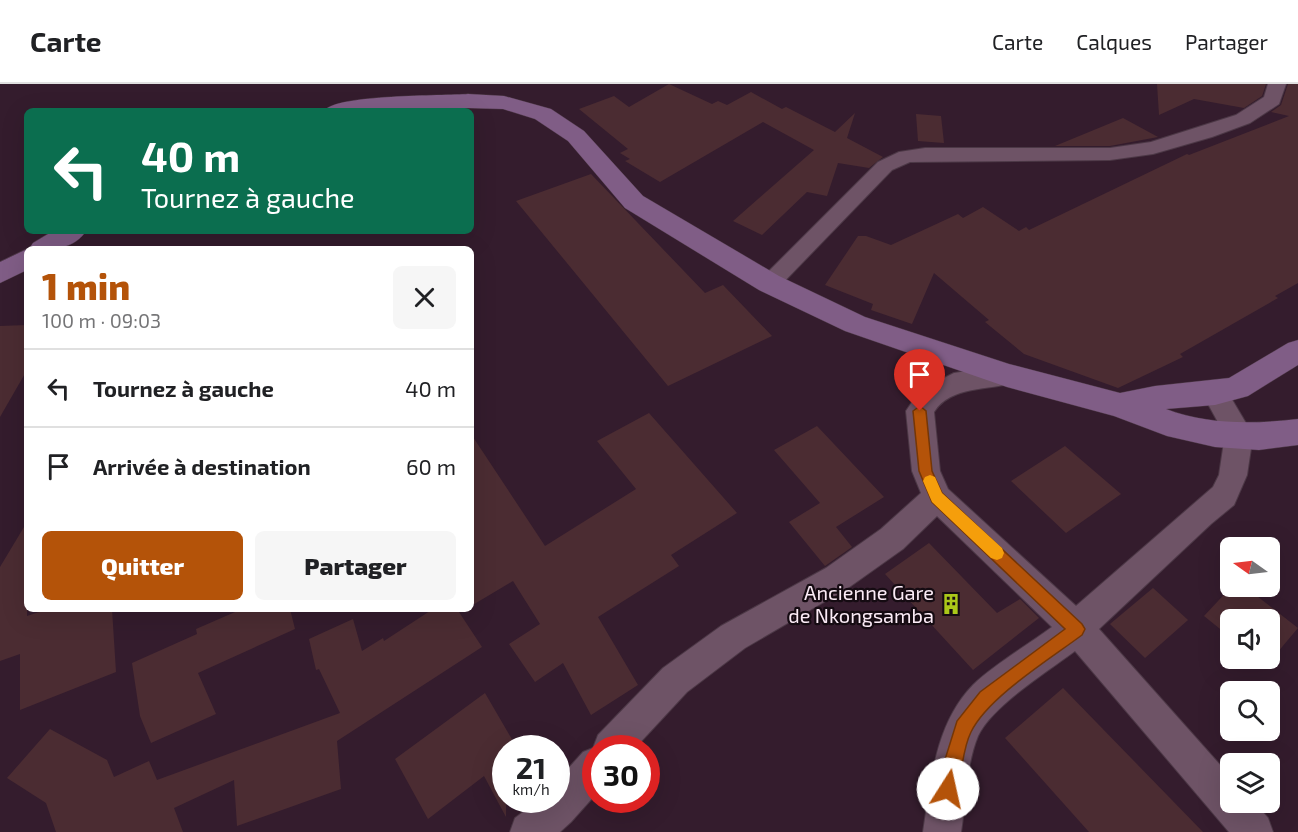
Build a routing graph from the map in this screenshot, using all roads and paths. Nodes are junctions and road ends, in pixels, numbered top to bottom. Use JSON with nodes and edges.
{"nodes":[{"id":1,"x":1277,"y":84,"type":"edge"},
{"id":2,"x":345,"y":108,"type":"edge"},
{"id":3,"x":68,"y":234,"type":"edge"},
{"id":4,"x":47,"y":246,"type":"edge"},
{"id":5,"x":24,"y":260,"type":"edge"},
{"id":6,"x":0,"y":274,"type":"edge"},
{"id":7,"x":769,"y":283,"type":"junction"},
{"id":8,"x":1298,"y":351,"type":"edge"},
{"id":9,"x":1007,"y":375,"type":"junction"},
{"id":10,"x":1215,"y":393,"type":"junction"},
{"id":11,"x":1120,"y":405,"type":"junction"},
{"id":12,"x":1298,"y":432,"type":"edge"},
{"id":13,"x":1239,"y":435,"type":"junction"},
{"id":14,"x":937,"y":497,"type":"junction"},
{"id":15,"x":1077,"y":629,"type":"junction"},
{"id":16,"x":622,"y":735,"type":"edge"},
{"id":17,"x":582,"y":781,"type":"edge"},
{"id":18,"x":529,"y":832,"type":"edge"},
{"id":19,"x":942,"y":832,"type":"edge"},
{"id":20,"x":1254,"y":832,"type":"edge"}],
"edges":[{"from":1,"to":7,"type":"street"},
{"from":2,"to":7,"type":"street"},
{"from":3,"to":4,"type":"street"},
{"from":5,"to":6,"type":"street"},
{"from":7,"to":9,"type":"street"},
{"from":8,"to":10,"type":"street"},
{"from":9,"to":11,"type":"street"},
{"from":9,"to":14,"type":"street"},
{"from":10,"to":11,"type":"street"},
{"from":10,"to":13,"type":"street"},
{"from":11,"to":13,"type":"street"},
{"from":12,"to":13,"type":"street"},
{"from":13,"to":15,"type":"street"},
{"from":14,"to":15,"type":"street"},
{"from":14,"to":16,"type":"street"},
{"from":15,"to":19,"type":"street"},
{"from":15,"to":20,"type":"street"},
{"from":17,"to":18,"type":"street"}]}
